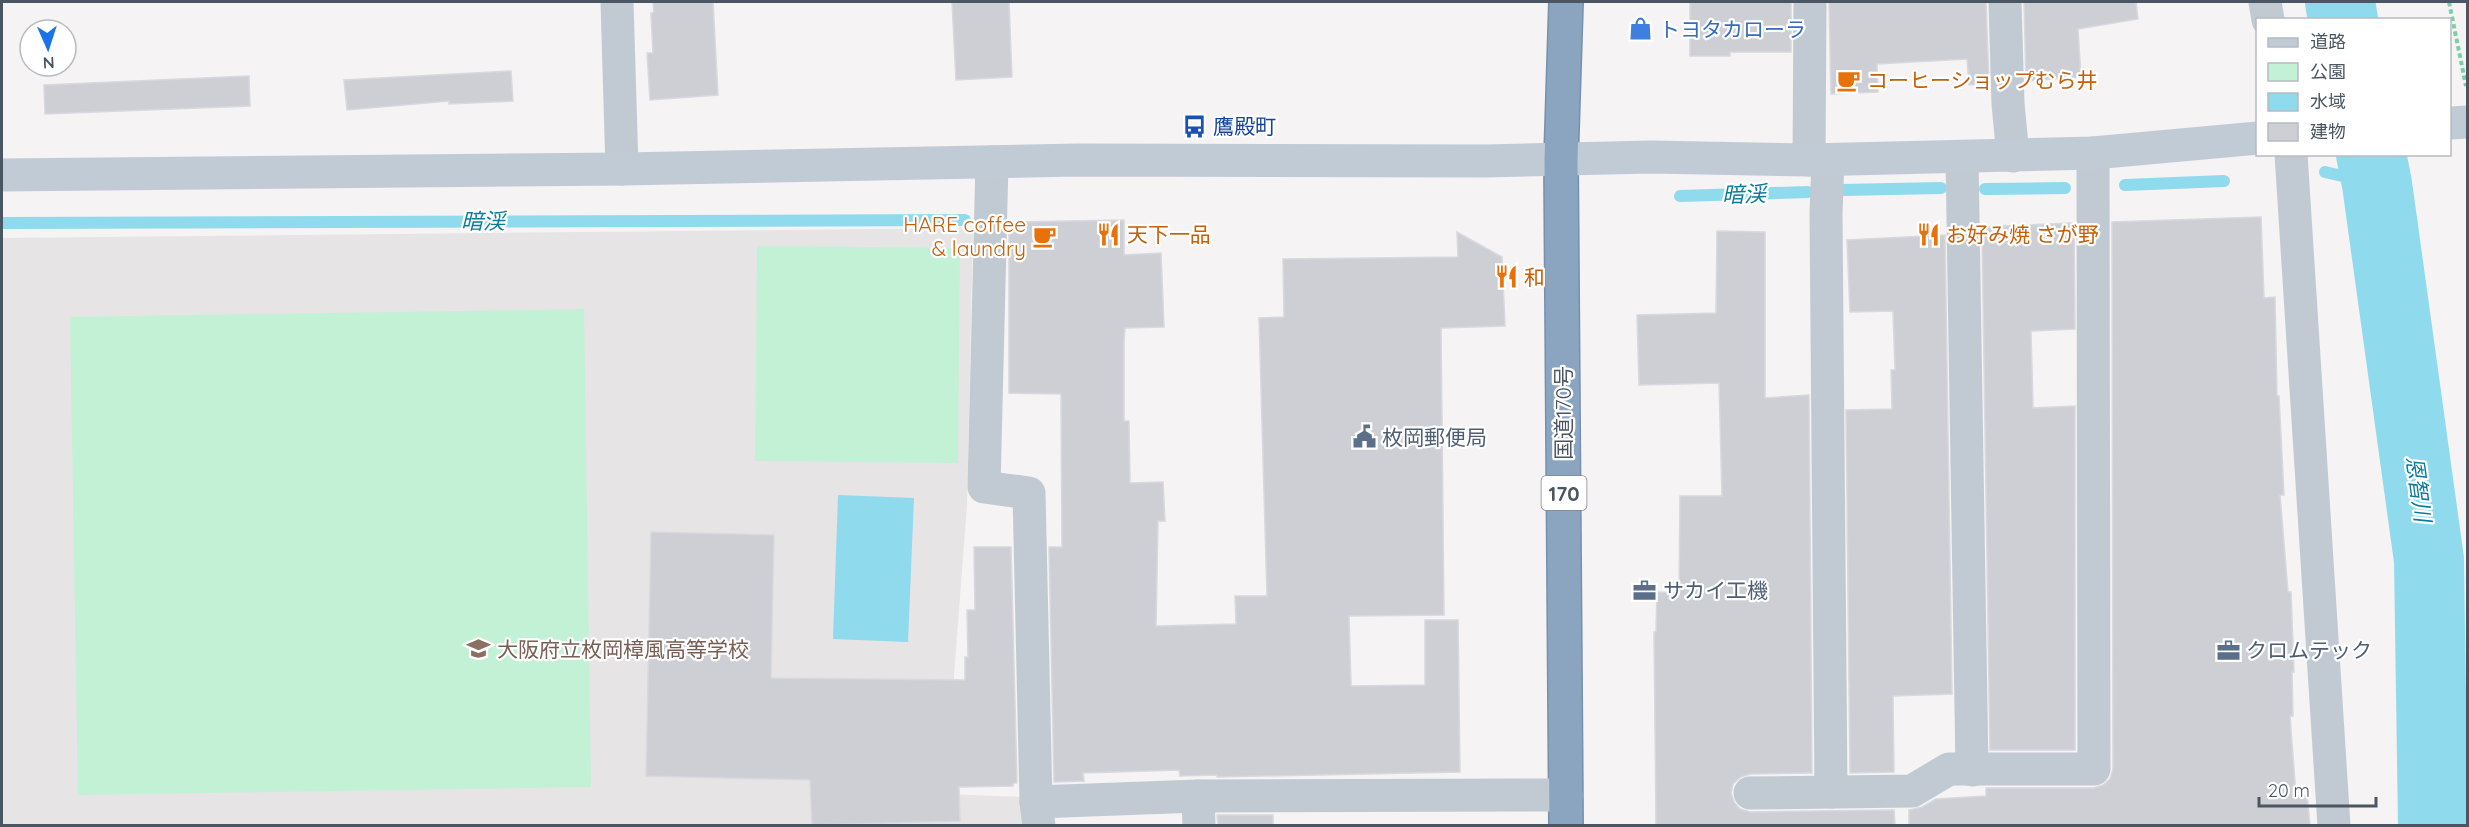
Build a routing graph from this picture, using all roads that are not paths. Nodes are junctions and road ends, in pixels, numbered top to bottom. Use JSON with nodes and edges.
{"nodes":[{"id":1,"x":617,"y":2,"type":"edge"},
{"id":2,"x":1566,"y":2,"type":"edge"},
{"id":3,"x":1810,"y":2,"type":"edge"},
{"id":4,"x":2005,"y":2,"type":"edge"},
{"id":5,"x":2265,"y":2,"type":"edge"},
{"id":6,"x":2268,"y":18,"type":"edge"},
{"id":7,"x":2256,"y":138,"type":"edge"},
{"id":8,"x":2093,"y":153,"type":"junction"},
{"id":9,"x":2013,"y":156,"type":"junction"},
{"id":10,"x":2291,"y":156,"type":"edge"},
{"id":11,"x":1962,"y":157,"type":"junction"},
{"id":12,"x":1561,"y":160,"type":"junction"},
{"id":13,"x":1819,"y":160,"type":"junction"},
{"id":14,"x":992,"y":162,"type":"junction"},
{"id":15,"x":622,"y":169,"type":"junction"},
{"id":16,"x":2,"y":175,"type":"edge"},
{"id":17,"x":1972,"y":770,"type":"junction"},
{"id":18,"x":1831,"y":792,"type":"junction"},
{"id":19,"x":1750,"y":793,"type":"dead end"},
{"id":20,"x":1566,"y":810,"type":"edge"},
{"id":21,"x":1199,"y":811,"type":"edge"},
{"id":22,"x":1037,"y":814,"type":"edge"},
{"id":23,"x":2334,"y":825,"type":"edge"}],
"edges":[{"from":1,"to":15,"type":"street"},
{"from":2,"to":12,"type":"highway","name":"国道170号","number":"170"},
{"from":3,"to":13,"type":"street"},
{"from":4,"to":9,"type":"street"},
{"from":5,"to":6,"type":"street"},
{"from":7,"to":8,"type":"street"},
{"from":8,"to":9,"type":"street"},
{"from":8,"to":17,"type":"street"},
{"from":9,"to":11,"type":"street"},
{"from":10,"to":23,"type":"street"},
{"from":11,"to":13,"type":"street"},
{"from":11,"to":17,"type":"street"},
{"from":12,"to":13,"type":"street"},
{"from":12,"to":14,"type":"street"},
{"from":12,"to":20,"type":"highway","name":"国道170号","number":"170"},
{"from":13,"to":18,"type":"street"},
{"from":14,"to":15,"type":"street"},
{"from":14,"to":22,"type":"street"},
{"from":15,"to":16,"type":"street"},
{"from":17,"to":18,"type":"street"},
{"from":18,"to":19,"type":"street"},
{"from":20,"to":21,"type":"street"},
{"from":21,"to":22,"type":"street"}]}
